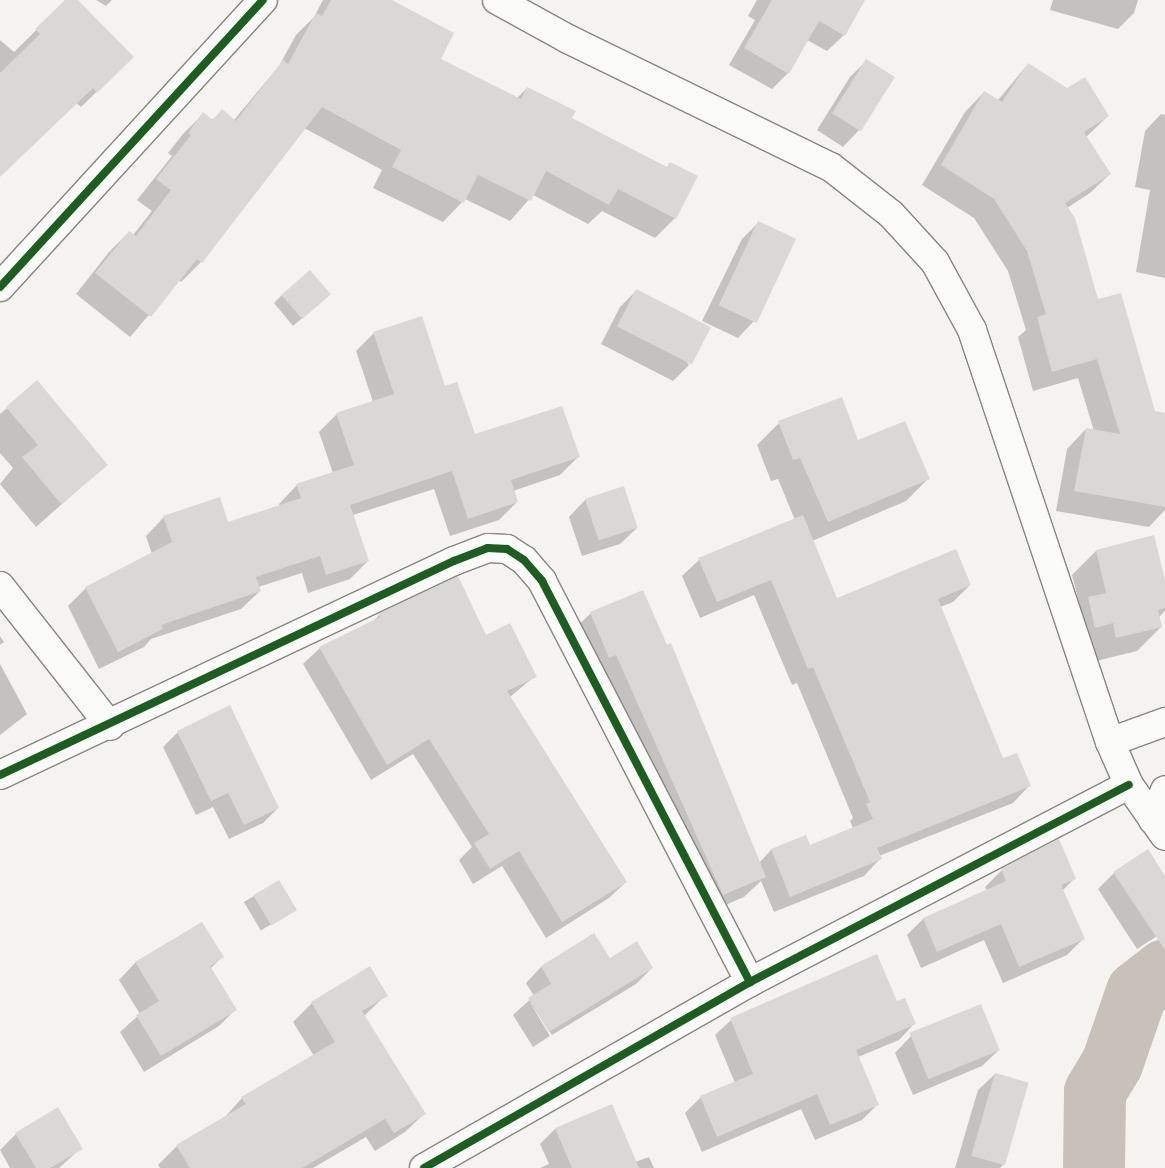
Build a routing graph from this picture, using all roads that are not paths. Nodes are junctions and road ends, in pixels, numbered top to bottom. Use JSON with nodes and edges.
{"nodes":[{"id":1,"x":263,"y":0,"type":"edge"},
{"id":2,"x":497,"y":0,"type":"edge"},
{"id":3,"x":0,"y":288,"type":"edge"},
{"id":4,"x":0,"y":586,"type":"edge"},
{"id":5,"x":1165,"y":722,"type":"edge"},
{"id":6,"x":110,"y":726,"type":"junction"},
{"id":7,"x":1110,"y":742,"type":"junction"},
{"id":8,"x":0,"y":775,"type":"edge"},
{"id":9,"x":1129,"y":785,"type":"junction"},
{"id":10,"x":1165,"y":790,"type":"edge"},
{"id":11,"x":1159,"y":828,"type":"edge"},
{"id":12,"x":750,"y":982,"type":"junction"},
{"id":13,"x":424,"y":1168,"type":"edge"}],
"edges":[{"from":1,"to":3,"type":"main road"},
{"from":2,"to":7,"type":"main road"},
{"from":4,"to":6,"type":"main road"},
{"from":5,"to":7,"type":"main road"},
{"from":6,"to":8,"type":"main road"},
{"from":6,"to":12,"type":"main road"},
{"from":7,"to":9,"type":"main road"},
{"from":9,"to":11,"type":"main road"},
{"from":9,"to":12,"type":"main road"},
{"from":10,"to":11,"type":"main road"},
{"from":12,"to":13,"type":"main road"}]}
